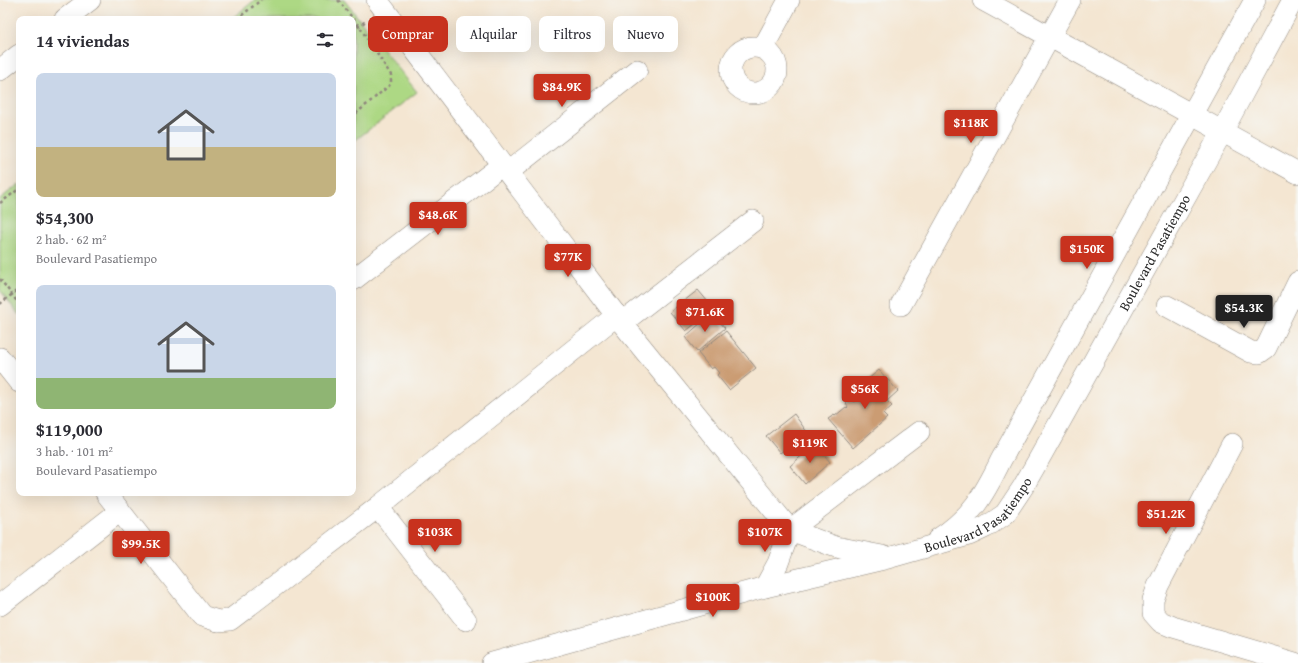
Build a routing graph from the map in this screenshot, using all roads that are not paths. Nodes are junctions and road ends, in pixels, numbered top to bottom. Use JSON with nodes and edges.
{"nodes":[{"id":1,"x":90,"y":0,"type":"edge"},
{"id":2,"x":789,"y":0,"type":"edge"},
{"id":3,"x":983,"y":0,"type":"edge"},
{"id":4,"x":1070,"y":0,"type":"edge"},
{"id":5,"x":1256,"y":0,"type":"edge"},
{"id":6,"x":1293,"y":0,"type":"edge"},
{"id":7,"x":384,"y":3,"type":"edge"},
{"id":8,"x":69,"y":16,"type":"edge"},
{"id":9,"x":1050,"y":36,"type":"junction"},
{"id":10,"x":763,"y":48,"type":"dead end"},
{"id":11,"x":16,"y":57,"type":"edge"},
{"id":12,"x":0,"y":70,"type":"edge"},
{"id":13,"x":637,"y":70,"type":"dead end"},
{"id":14,"x":1192,"y":115,"type":"junction"},
{"id":15,"x":1222,"y":132,"type":"junction"},
{"id":16,"x":505,"y":168,"type":"junction"},
{"id":17,"x":1298,"y":173,"type":"edge"},
{"id":18,"x":753,"y":221,"type":"dead end"},
{"id":19,"x":356,"y":278,"type":"edge"},
{"id":20,"x":1298,"y":282,"type":"edge"},
{"id":21,"x":901,"y":305,"type":"dead end"},
{"id":22,"x":1167,"y":306,"type":"dead end"},
{"id":23,"x":620,"y":319,"type":"junction"},
{"id":24,"x":0,"y":358,"type":"edge"},
{"id":25,"x":16,"y":378,"type":"edge"},
{"id":26,"x":919,"y":432,"type":"dead end"},
{"id":27,"x":1232,"y":444,"type":"dead end"},
{"id":28,"x":108,"y":496,"type":"edge"},
{"id":29,"x":378,"y":507,"type":"junction"},
{"id":30,"x":120,"y":511,"type":"junction"},
{"id":31,"x":790,"y":530,"type":"junction"},
{"id":32,"x":926,"y":547,"type":"junction"},
{"id":33,"x":888,"y":558,"type":"junction"},
{"id":34,"x":765,"y":587,"type":"junction"},
{"id":35,"x":0,"y":605,"type":"edge"},
{"id":36,"x":466,"y":620,"type":"dead end"},
{"id":37,"x":492,"y":663,"type":"edge"},
{"id":38,"x":1295,"y":663,"type":"edge"}],
"edges":[{"from":1,"to":8,"type":"street"},
{"from":2,"to":10,"type":"street"},
{"from":3,"to":9,"type":"street"},
{"from":4,"to":9,"type":"street"},
{"from":5,"to":14,"type":"street","name":"Boulevard Pasatiempo"},
{"from":6,"to":15,"type":"street","name":"Boulevard Pasatiempo"},
{"from":7,"to":16,"type":"street"},
{"from":9,"to":14,"type":"street"},
{"from":9,"to":21,"type":"street"},
{"from":11,"to":12,"type":"street"},
{"from":13,"to":16,"type":"street"},
{"from":14,"to":15,"type":"street"},
{"from":14,"to":32,"type":"street","name":"Boulevard Pasatiempo"},
{"from":15,"to":17,"type":"street"},
{"from":15,"to":32,"type":"street","name":"Boulevard Pasatiempo"},
{"from":16,"to":19,"type":"street"},
{"from":16,"to":23,"type":"street"},
{"from":18,"to":23,"type":"street"},
{"from":20,"to":22,"type":"street"},
{"from":23,"to":29,"type":"street"},
{"from":23,"to":31,"type":"street"},
{"from":24,"to":25,"type":"street"},
{"from":26,"to":31,"type":"street"},
{"from":27,"to":38,"type":"street"},
{"from":28,"to":30,"type":"street"},
{"from":29,"to":30,"type":"street"},
{"from":29,"to":36,"type":"street"},
{"from":30,"to":35,"type":"street"},
{"from":31,"to":33,"type":"street"},
{"from":31,"to":34,"type":"street"},
{"from":32,"to":33,"type":"street"},
{"from":33,"to":34,"type":"street"},
{"from":34,"to":37,"type":"street"}]}
